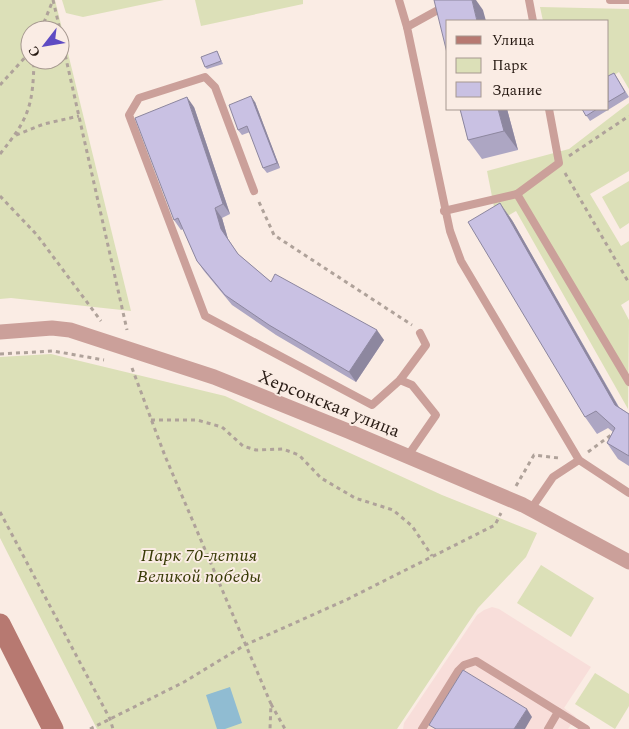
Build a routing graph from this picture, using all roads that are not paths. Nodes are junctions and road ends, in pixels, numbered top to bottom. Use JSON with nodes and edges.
{"nodes":[{"id":1,"x":399,"y":0,"type":"edge"},
{"id":2,"x":456,"y":0,"type":"edge"},
{"id":3,"x":529,"y":0,"type":"edge"},
{"id":4,"x":612,"y":0,"type":"edge"},
{"id":5,"x":629,"y":0,"type":"edge"},
{"id":6,"x":533,"y":20,"type":"edge"},
{"id":7,"x":406,"y":27,"type":"junction"},
{"id":8,"x":549,"y":110,"type":"edge"},
{"id":9,"x":254,"y":191,"type":"road end"},
{"id":10,"x":517,"y":194,"type":"junction"},
{"id":11,"x":444,"y":211,"type":"junction"},
{"id":12,"x":0,"y":332,"type":"edge"},
{"id":13,"x":420,"y":333,"type":"road end"},
{"id":14,"x":400,"y":380,"type":"junction"},
{"id":15,"x":629,"y":382,"type":"edge"},
{"id":16,"x":407,"y":456,"type":"junction"},
{"id":17,"x":579,"y":460,"type":"junction"},
{"id":18,"x":629,"y":493,"type":"edge"},
{"id":19,"x":531,"y":509,"type":"junction"},
{"id":20,"x":629,"y":562,"type":"edge"},
{"id":21,"x":0,"y":624,"type":"edge"},
{"id":22,"x":558,"y":712,"type":"junction"},
{"id":23,"x":54,"y":729,"type":"edge"},
{"id":24,"x":422,"y":729,"type":"edge"},
{"id":25,"x":548,"y":729,"type":"edge"},
{"id":26,"x":586,"y":729,"type":"edge"}],
"edges":[{"from":1,"to":7,"type":"lane"},
{"from":2,"to":7,"type":"lane"},
{"from":3,"to":6,"type":"lane"},
{"from":4,"to":5,"type":"lane"},
{"from":7,"to":11,"type":"lane"},
{"from":8,"to":10,"type":"lane"},
{"from":9,"to":14,"type":"lane"},
{"from":10,"to":11,"type":"lane"},
{"from":10,"to":15,"type":"lane"},
{"from":11,"to":17,"type":"lane"},
{"from":12,"to":16,"type":"street","name":"Херсонская улица"},
{"from":13,"to":14,"type":"lane"},
{"from":14,"to":16,"type":"lane"},
{"from":16,"to":19,"type":"street","name":"Херсонская улица"},
{"from":17,"to":18,"type":"lane"},
{"from":17,"to":19,"type":"lane"},
{"from":19,"to":20,"type":"street","name":"Херсонская улица"},
{"from":21,"to":23,"type":"street"},
{"from":22,"to":24,"type":"lane"},
{"from":22,"to":25,"type":"lane"},
{"from":22,"to":26,"type":"lane"}]}
